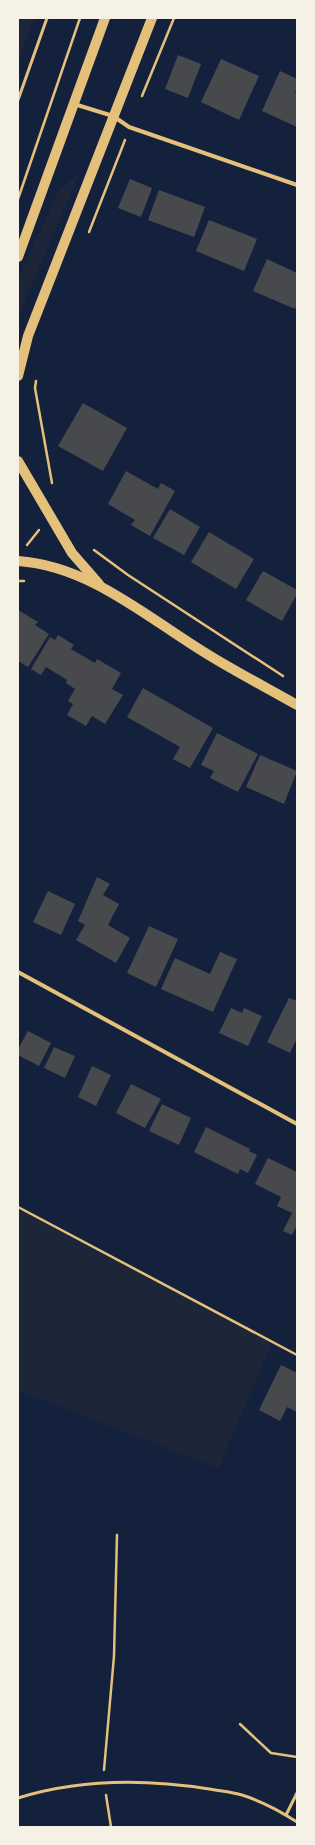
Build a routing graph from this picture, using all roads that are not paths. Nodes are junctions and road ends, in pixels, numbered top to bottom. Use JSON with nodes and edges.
{"nodes":[{"id":1,"x":47,"y":18,"type":"edge"},
{"id":2,"x":105,"y":18,"type":"edge"},
{"id":3,"x":152,"y":18,"type":"edge"},
{"id":4,"x":18,"y":100,"type":"edge"},
{"id":5,"x":74,"y":103,"type":"junction"},
{"id":6,"x":113,"y":116,"type":"junction"},
{"id":7,"x":297,"y":185,"type":"edge"},
{"id":8,"x":18,"y":257,"type":"edge"},
{"id":9,"x":18,"y":376,"type":"edge"},
{"id":10,"x":18,"y":461,"type":"edge"},
{"id":11,"x":21,"y":561,"type":"edge"},
{"id":12,"x":100,"y":585,"type":"junction"},
{"id":13,"x":297,"y":705,"type":"edge"},
{"id":14,"x":18,"y":972,"type":"edge"},
{"id":15,"x":297,"y":1124,"type":"edge"},
{"id":16,"x":297,"y":1792,"type":"edge"},
{"id":17,"x":18,"y":1798,"type":"edge"},
{"id":18,"x":286,"y":1815,"type":"junction"},
{"id":19,"x":297,"y":1822,"type":"edge"}],
"edges":[{"from":1,"to":4,"type":"lane"},
{"from":2,"to":5,"type":"main road"},
{"from":3,"to":6,"type":"main road"},
{"from":5,"to":6,"type":"street"},
{"from":5,"to":8,"type":"main road"},
{"from":6,"to":7,"type":"street"},
{"from":6,"to":9,"type":"main road"},
{"from":10,"to":12,"type":"main road"},
{"from":11,"to":12,"type":"main road"},
{"from":12,"to":13,"type":"main road"},
{"from":14,"to":15,"type":"street"},
{"from":16,"to":18,"type":"lane"},
{"from":17,"to":18,"type":"lane"},
{"from":18,"to":19,"type":"lane"}]}
